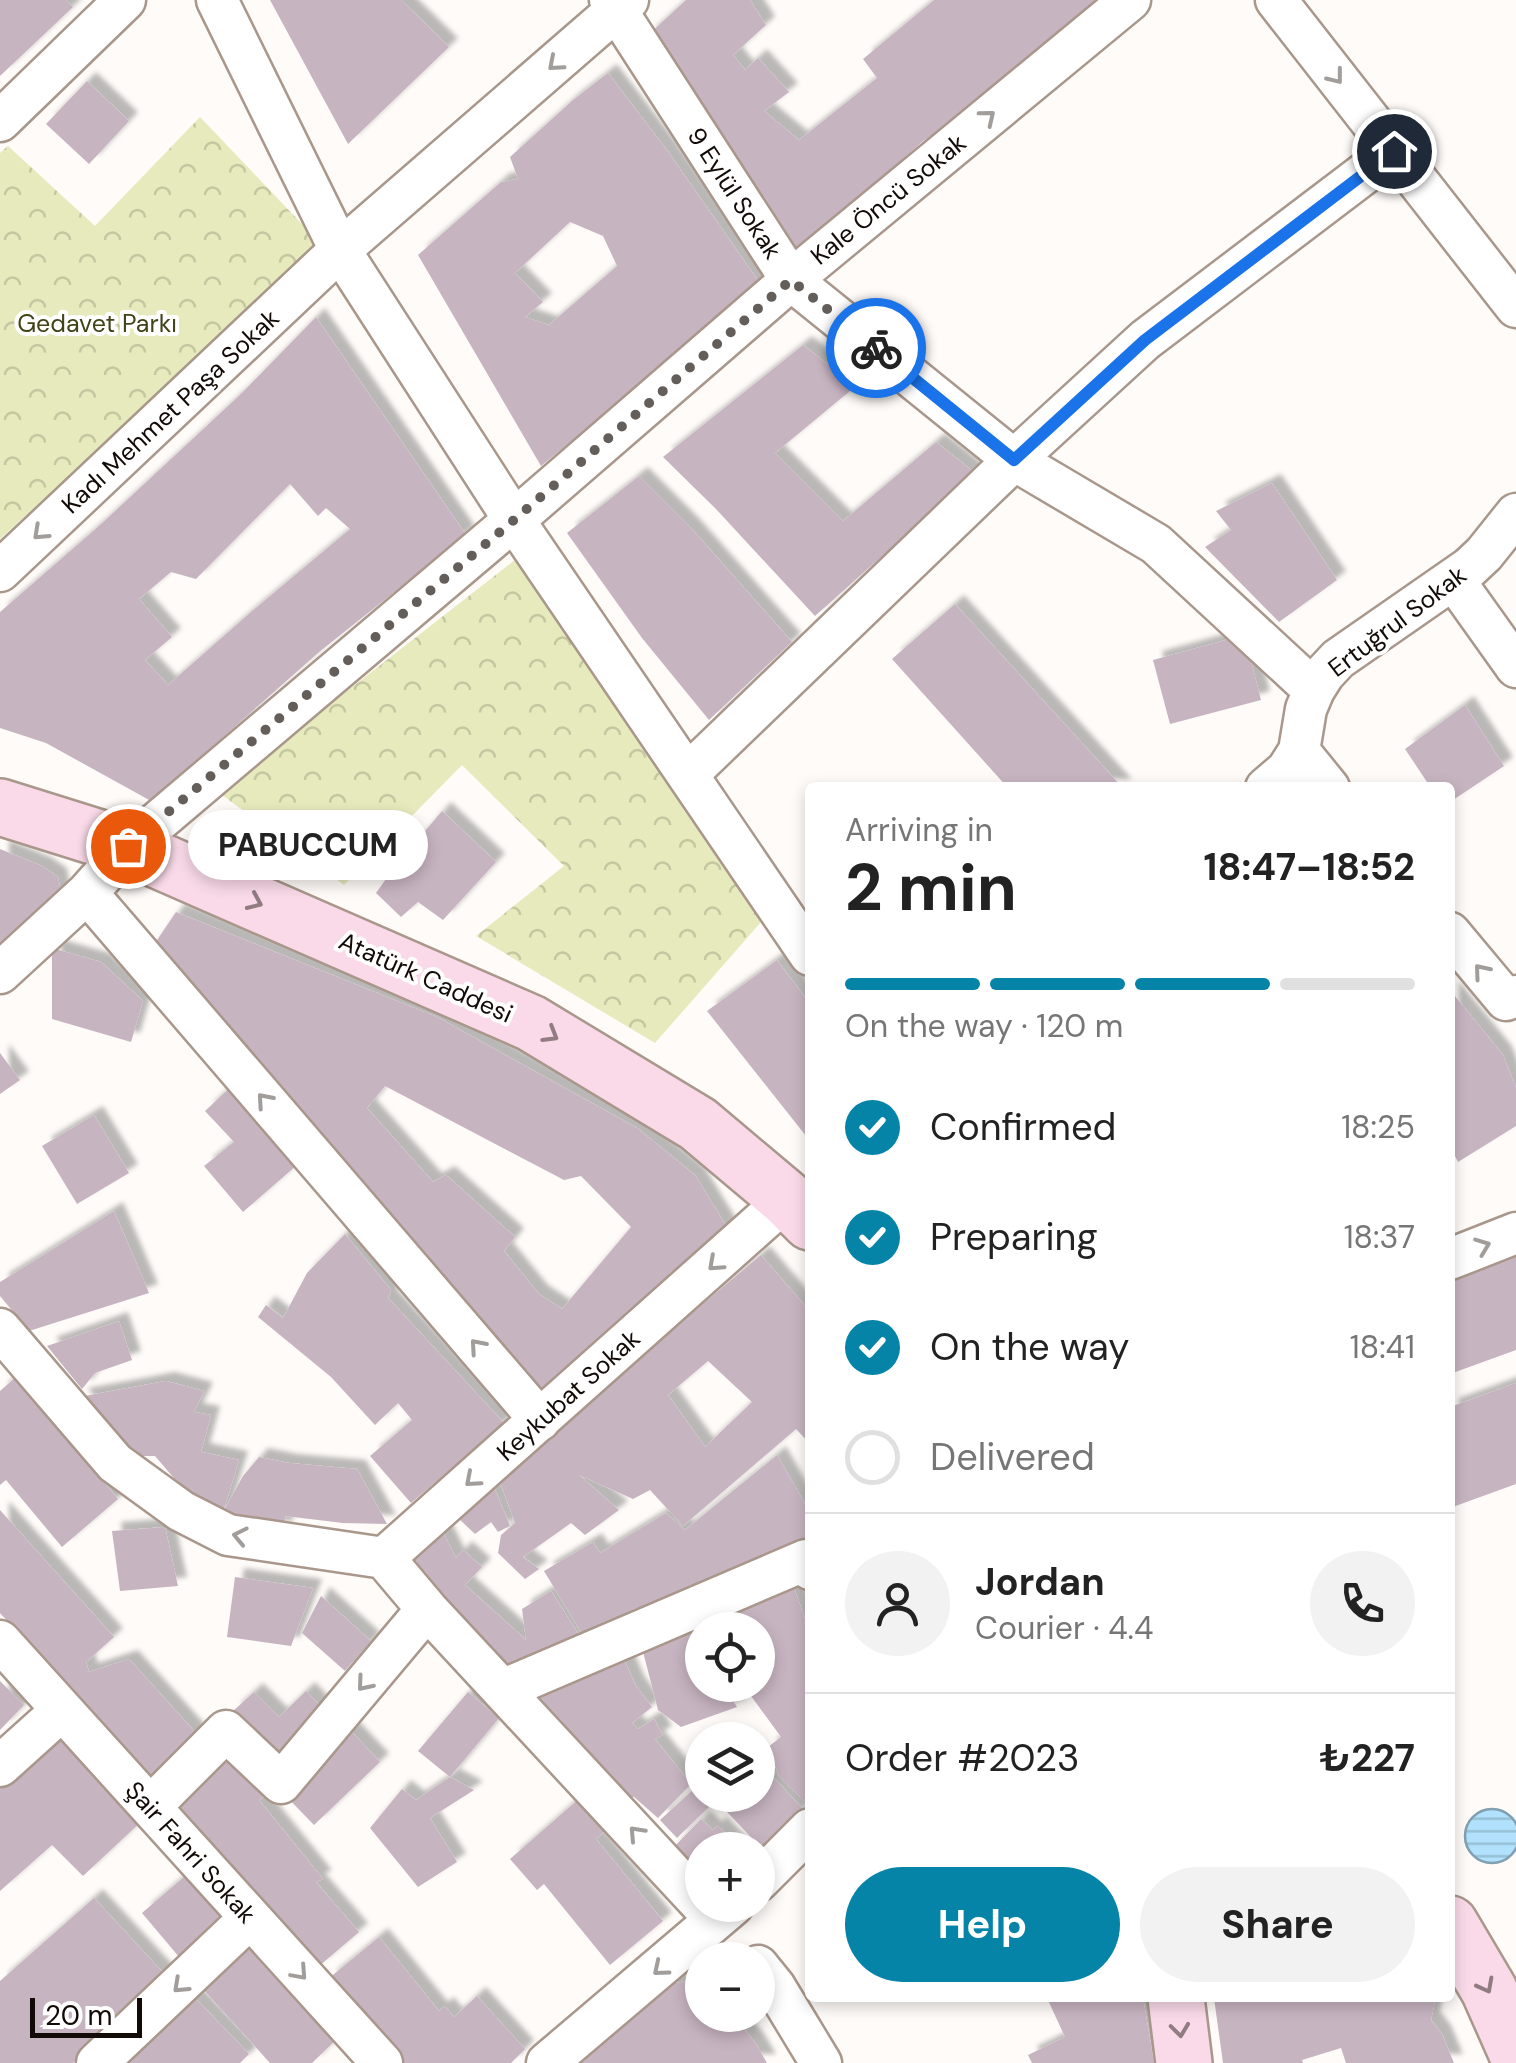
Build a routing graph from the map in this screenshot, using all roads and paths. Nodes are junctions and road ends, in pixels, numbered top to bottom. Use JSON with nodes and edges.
{"nodes":[{"id":1,"x":217,"y":0,"type":"edge"},
{"id":2,"x":1130,"y":0,"type":"edge"},
{"id":3,"x":1276,"y":0,"type":"edge"},
{"id":4,"x":119,"y":2,"type":"edge"},
{"id":5,"x":618,"y":3,"type":"edge"},
{"id":6,"x":0,"y":121,"type":"edge"},
{"id":7,"x":1394,"y":151,"type":"junction"},
{"id":8,"x":340,"y":250,"type":"junction"},
{"id":9,"x":791,"y":280,"type":"junction"},
{"id":10,"x":1516,"y":307,"type":"edge"},
{"id":11,"x":1014,"y":460,"type":"junction"},
{"id":12,"x":1516,"y":514,"type":"edge"},
{"id":13,"x":514,"y":520,"type":"junction"},
{"id":14,"x":0,"y":571,"type":"edge"},
{"id":15,"x":1454,"y":580,"type":"junction"},
{"id":16,"x":1516,"y":667,"type":"edge"},
{"id":17,"x":1314,"y":690,"type":"junction"},
{"id":18,"x":1299,"y":752,"type":"junction"},
{"id":19,"x":688,"y":774,"type":"junction"},
{"id":20,"x":1273,"y":782,"type":"edge"},
{"id":21,"x":1324,"y":782,"type":"edge"},
{"id":22,"x":0,"y":807,"type":"edge"},
{"id":23,"x":128,"y":846,"type":"junction"},
{"id":24,"x":87,"y":894,"type":"junction"},
{"id":25,"x":1455,"y":939,"type":"edge"},
{"id":26,"x":805,"y":948,"type":"edge"},
{"id":27,"x":0,"y":973,"type":"edge"},
{"id":28,"x":1516,"y":996,"type":"edge"},
{"id":29,"x":799,"y":1210,"type":"edge"},
{"id":30,"x":1516,"y":1233,"type":"edge"},
{"id":31,"x":1455,"y":1257,"type":"edge"},
{"id":32,"x":6,"y":1348,"type":"edge"},
{"id":33,"x":540,"y":1420,"type":"junction"},
{"id":34,"x":384,"y":1558,"type":"junction"},
{"id":35,"x":805,"y":1560,"type":"edge"},
{"id":36,"x":426,"y":1609,"type":"junction"},
{"id":37,"x":0,"y":1641,"type":"edge"},
{"id":38,"x":502,"y":1690,"type":"junction"},
{"id":39,"x":61,"y":1711,"type":"junction"},
{"id":40,"x":0,"y":1766,"type":"edge"},
{"id":41,"x":151,"y":1806,"type":"junction"},
{"id":42,"x":805,"y":1834,"type":"edge"},
{"id":43,"x":775,"y":1864,"type":"edge"},
{"id":44,"x":685,"y":1879,"type":"edge"},
{"id":45,"x":250,"y":1918,"type":"junction"},
{"id":46,"x":700,"y":1922,"type":"edge"},
{"id":47,"x":1455,"y":1932,"type":"edge"},
{"id":48,"x":775,"y":1986,"type":"edge"},
{"id":49,"x":1176,"y":2002,"type":"edge"},
{"id":50,"x":1516,"y":2051,"type":"edge"},
{"id":51,"x":97,"y":2063,"type":"edge"},
{"id":52,"x":382,"y":2063,"type":"edge"},
{"id":53,"x":548,"y":2063,"type":"edge"},
{"id":54,"x":821,"y":2063,"type":"edge"},
{"id":55,"x":1184,"y":2063,"type":"edge"}],
"edges":[{"from":1,"to":8,"type":"street"},
{"from":9,"to":2,"type":"street","name":"Kale Öncü Sokak","one_way":true},
{"from":3,"to":7,"type":"street","one_way":true},
{"from":4,"to":6,"type":"street"},
{"from":5,"to":8,"type":"street","name":"Kadı Mehmet Paşa Sokak","one_way":true},
{"from":5,"to":9,"type":"street","name":"9 Eylül Sokak"},
{"from":7,"to":10,"type":"street"},
{"from":7,"to":11,"type":"street"},
{"from":8,"to":13,"type":"street"},
{"from":8,"to":14,"type":"street","name":"Kadı Mehmet Paşa Sokak","one_way":true},
{"from":9,"to":11,"type":"street","name":"9 Eylül Sokak"},
{"from":9,"to":13,"type":"street","name":"Kale Öncü Sokak"},
{"from":11,"to":17,"type":"street","name":"9 Eylül Sokak"},
{"from":11,"to":19,"type":"street"},
{"from":12,"to":15,"type":"street","name":"Ertuğrul Sokak"},
{"from":13,"to":19,"type":"street"},
{"from":13,"to":23,"type":"street","name":"Kale Öncü Sokak"},
{"from":15,"to":16,"type":"street"},
{"from":15,"to":17,"type":"street","name":"Ertuğrul Sokak"},
{"from":17,"to":18,"type":"street","name":"Ertuğrul Sokak"},
{"from":18,"to":20,"type":"street"},
{"from":18,"to":21,"type":"street"},
{"from":19,"to":26,"type":"street"},
{"from":22,"to":23,"type":"main road","name":"Atatürk Caddesi"},
{"from":23,"to":24,"type":"street","name":"Kale Öncü Sokak"},
{"from":23,"to":29,"type":"main road","name":"Atatürk Caddesi","one_way":true},
{"from":24,"to":27,"type":"street","name":"Kale Öncü Sokak"},
{"from":33,"to":24,"type":"street","one_way":true},
{"from":28,"to":25,"type":"street","one_way":true},
{"from":29,"to":33,"type":"street","name":"Keykubat Sokak","one_way":true},
{"from":31,"to":30,"type":"street","one_way":true},
{"from":34,"to":32,"type":"street","one_way":true},
{"from":33,"to":34,"type":"street","name":"Keykubat Sokak","one_way":true},
{"from":34,"to":36,"type":"street"},
{"from":35,"to":38,"type":"street"},
{"from":36,"to":38,"type":"street"},
{"from":36,"to":41,"type":"street","one_way":true},
{"from":37,"to":39,"type":"street","name":"Şair Fahri Sokak"},
{"from":44,"to":38,"type":"street","one_way":true},
{"from":39,"to":40,"type":"street"},
{"from":39,"to":41,"type":"street","name":"Şair Fahri Sokak"},
{"from":41,"to":45,"type":"street","name":"Şair Fahri Sokak"},
{"from":42,"to":43,"type":"street"},
{"from":45,"to":51,"type":"street","one_way":true},
{"from":45,"to":52,"type":"street","name":"Şair Fahri Sokak","one_way":true},
{"from":46,"to":53,"type":"street","one_way":true},
{"from":47,"to":50,"type":"main road","one_way":true},
{"from":48,"to":54,"type":"street"},
{"from":49,"to":55,"type":"main road","one_way":true}]}
